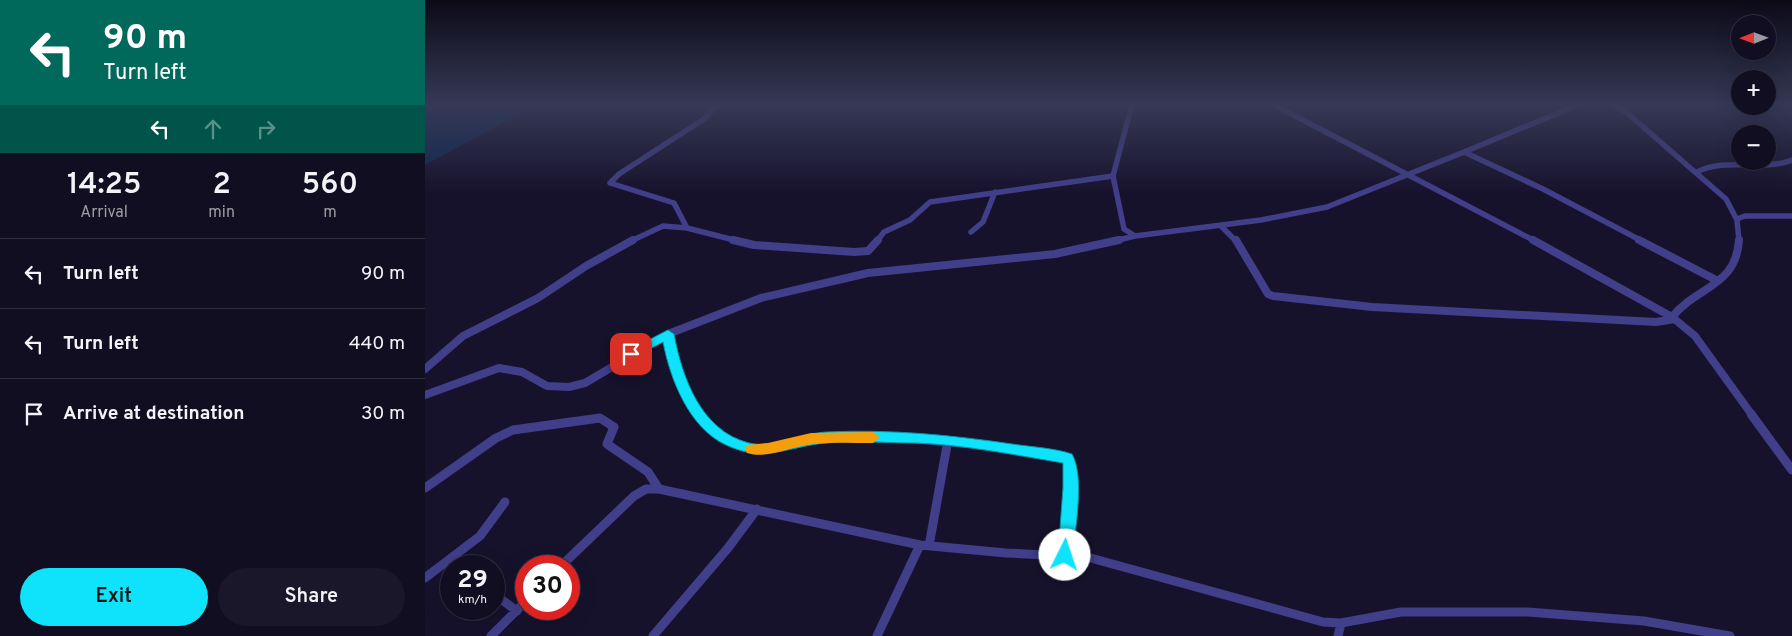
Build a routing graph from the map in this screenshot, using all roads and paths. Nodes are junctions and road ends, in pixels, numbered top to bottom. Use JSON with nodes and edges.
{"nodes":[{"id":1,"x":682,"y":134,"type":"edge"},
{"id":2,"x":1124,"y":134,"type":"edge"},
{"id":3,"x":1329,"y":134,"type":"edge"},
{"id":4,"x":1508,"y":134,"type":"edge"},
{"id":5,"x":1652,"y":134,"type":"edge"},
{"id":6,"x":1464,"y":152,"type":"junction"},
{"id":7,"x":1792,"y":160,"type":"edge"},
{"id":8,"x":1697,"y":172,"type":"junction"},
{"id":9,"x":1405,"y":174,"type":"junction"},
{"id":10,"x":1113,"y":176,"type":"junction"},
{"id":11,"x":995,"y":192,"type":"junction"},
{"id":12,"x":1792,"y":216,"type":"edge"},
{"id":13,"x":1737,"y":219,"type":"junction"},
{"id":14,"x":1221,"y":226,"type":"junction"},
{"id":15,"x":687,"y":228,"type":"junction"},
{"id":16,"x":971,"y":232,"type":"dead end"},
{"id":17,"x":1135,"y":236,"type":"junction"},
{"id":18,"x":1718,"y":281,"type":"junction"},
{"id":19,"x":1674,"y":318,"type":"junction"},
{"id":20,"x":668,"y":334,"type":"junction"},
{"id":21,"x":425,"y":369,"type":"edge"},
{"id":22,"x":425,"y":395,"type":"edge"},
{"id":23,"x":948,"y":440,"type":"junction"},
{"id":24,"x":1792,"y":470,"type":"edge"},
{"id":25,"x":425,"y":488,"type":"edge"},
{"id":26,"x":659,"y":489,"type":"junction"},
{"id":27,"x":505,"y":502,"type":"dead end"},
{"id":28,"x":757,"y":509,"type":"junction"},
{"id":29,"x":924,"y":546,"type":"junction"},
{"id":30,"x":462,"y":555,"type":"edge"},
{"id":31,"x":572,"y":555,"type":"edge"},
{"id":32,"x":1065,"y":555,"type":"junction"},
{"id":33,"x":440,"y":570,"type":"edge"},
{"id":34,"x":425,"y":578,"type":"edge"},
{"id":35,"x":515,"y":613,"type":"edge"},
{"id":36,"x":1341,"y":624,"type":"junction"},
{"id":37,"x":491,"y":636,"type":"edge"},
{"id":38,"x":653,"y":636,"type":"edge"},
{"id":39,"x":877,"y":636,"type":"edge"},
{"id":40,"x":1338,"y":636,"type":"edge"},
{"id":41,"x":1730,"y":636,"type":"edge"}],
"edges":[{"from":1,"to":15,"type":"street"},
{"from":2,"to":10,"type":"street"},
{"from":3,"to":9,"type":"street"},
{"from":4,"to":6,"type":"street"},
{"from":5,"to":8,"type":"street"},
{"from":6,"to":9,"type":"street"},
{"from":6,"to":18,"type":"street"},
{"from":7,"to":8,"type":"street"},
{"from":8,"to":13,"type":"street"},
{"from":9,"to":14,"type":"street"},
{"from":9,"to":19,"type":"street"},
{"from":10,"to":11,"type":"street"},
{"from":10,"to":17,"type":"street"},
{"from":11,"to":15,"type":"street"},
{"from":11,"to":16,"type":"street"},
{"from":12,"to":13,"type":"street"},
{"from":13,"to":18,"type":"street"},
{"from":14,"to":17,"type":"street"},
{"from":14,"to":19,"type":"street"},
{"from":15,"to":21,"type":"street"},
{"from":17,"to":20,"type":"street"},
{"from":18,"to":19,"type":"street"},
{"from":19,"to":24,"type":"street"},
{"from":20,"to":22,"type":"street"},
{"from":20,"to":23,"type":"street"},
{"from":23,"to":29,"type":"street"},
{"from":23,"to":32,"type":"street"},
{"from":25,"to":26,"type":"street"},
{"from":26,"to":28,"type":"street"},
{"from":26,"to":31,"type":"street"},
{"from":27,"to":30,"type":"street"},
{"from":28,"to":29,"type":"street"},
{"from":28,"to":38,"type":"street"},
{"from":29,"to":32,"type":"street"},
{"from":29,"to":39,"type":"street"},
{"from":32,"to":36,"type":"street"},
{"from":33,"to":34,"type":"street"},
{"from":35,"to":37,"type":"street"},
{"from":36,"to":40,"type":"street"},
{"from":36,"to":41,"type":"street"}]}
